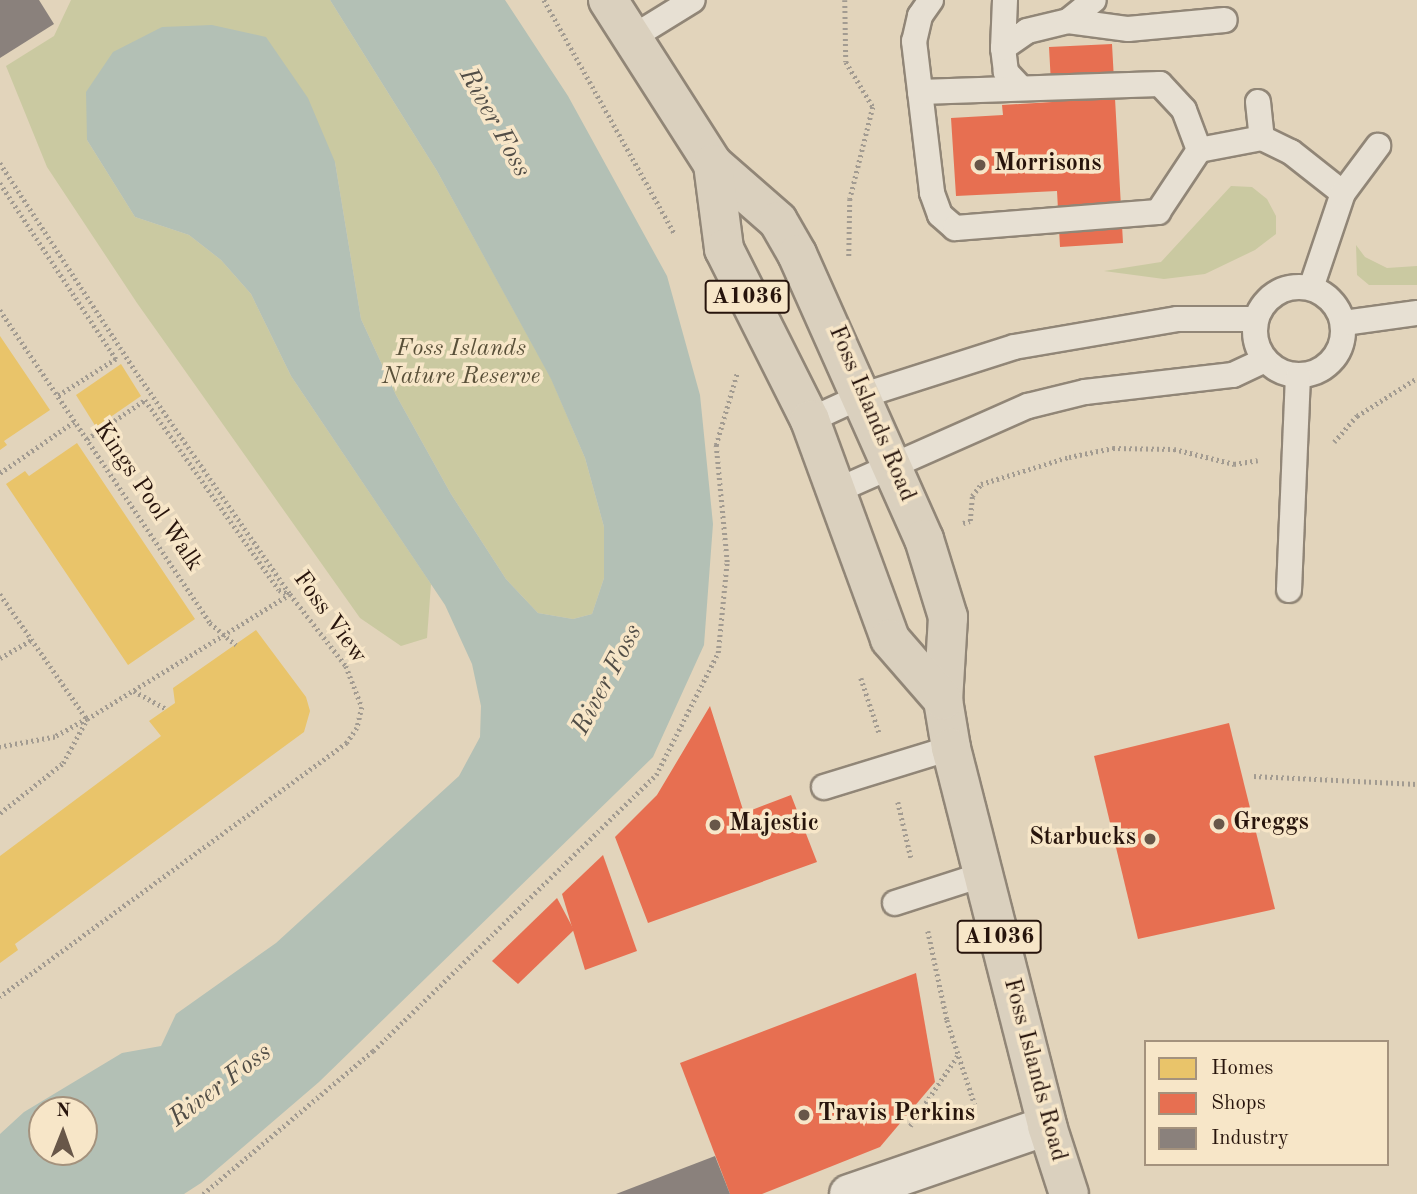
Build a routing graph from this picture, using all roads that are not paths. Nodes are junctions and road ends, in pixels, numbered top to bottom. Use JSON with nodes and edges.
{"nodes":[{"id":1,"x":608,"y":0,"type":"edge"},
{"id":2,"x":693,"y":0,"type":"edge"},
{"id":3,"x":931,"y":0,"type":"edge"},
{"id":4,"x":1005,"y":0,"type":"edge"},
{"id":5,"x":1094,"y":0,"type":"edge"},
{"id":6,"x":1225,"y":20,"type":"dead end"},
{"id":7,"x":1068,"y":21,"type":"junction"},
{"id":8,"x":633,"y":37,"type":"junction"},
{"id":9,"x":1003,"y":48,"type":"junction"},
{"id":10,"x":1020,"y":87,"type":"junction"},
{"id":11,"x":920,"y":92,"type":"junction"},
{"id":12,"x":1258,"y":102,"type":"dead end"},
{"id":13,"x":1262,"y":138,"type":"junction"},
{"id":14,"x":1378,"y":146,"type":"dead end"},
{"id":15,"x":1199,"y":150,"type":"junction"},
{"id":16,"x":713,"y":164,"type":"junction"},
{"id":17,"x":1343,"y":193,"type":"junction"},
{"id":18,"x":1311,"y":288,"type":"junction"},
{"id":19,"x":1417,"y":313,"type":"edge"},
{"id":20,"x":1256,"y":319,"type":"junction"},
{"id":21,"x":1344,"y":323,"type":"junction"},
{"id":22,"x":1265,"y":360,"type":"junction"},
{"id":23,"x":1298,"y":376,"type":"junction"},
{"id":24,"x":864,"y":395,"type":"junction"},
{"id":25,"x":810,"y":420,"type":"junction"},
{"id":26,"x":894,"y":467,"type":"junction"},
{"id":27,"x":838,"y":490,"type":"junction"},
{"id":28,"x":1289,"y":590,"type":"dead end"},
{"id":29,"x":943,"y":700,"type":"junction"},
{"id":30,"x":951,"y":748,"type":"junction"},
{"id":31,"x":824,"y":787,"type":"dead end"},
{"id":32,"x":985,"y":874,"type":"junction"},
{"id":33,"x":895,"y":903,"type":"dead end"},
{"id":34,"x":1047,"y":1126,"type":"junction"},
{"id":35,"x":849,"y":1194,"type":"edge"},
{"id":36,"x":1069,"y":1194,"type":"edge"}],
"edges":[{"from":1,"to":8,"type":"main road","name":"Foss Islands Road","number":"A1036"},
{"from":2,"to":8,"type":"lane"},
{"from":3,"to":11,"type":"lane"},
{"from":4,"to":9,"type":"lane"},
{"from":5,"to":7,"type":"lane"},
{"from":6,"to":7,"type":"lane"},
{"from":7,"to":9,"type":"lane"},
{"from":8,"to":16,"type":"main road","name":"Foss Islands Road","number":"A1036"},
{"from":9,"to":10,"type":"lane"},
{"from":10,"to":11,"type":"lane"},
{"from":10,"to":15,"type":"lane"},
{"from":11,"to":15,"type":"lane"},
{"from":12,"to":13,"type":"lane"},
{"from":13,"to":15,"type":"lane"},
{"from":13,"to":17,"type":"lane"},
{"from":14,"to":17,"type":"lane"},
{"from":16,"to":24,"type":"main road","name":"Foss Islands Road","number":"A1036"},
{"from":16,"to":25,"type":"main road","name":"Foss Islands Road","number":"A1036"},
{"from":17,"to":18,"type":"lane"},
{"from":18,"to":20,"type":"lane"},
{"from":18,"to":21,"type":"lane"},
{"from":19,"to":21,"type":"lane"},
{"from":20,"to":22,"type":"lane"},
{"from":20,"to":24,"type":"lane"},
{"from":21,"to":23,"type":"lane"},
{"from":22,"to":23,"type":"lane"},
{"from":22,"to":26,"type":"lane"},
{"from":23,"to":28,"type":"lane"},
{"from":24,"to":25,"type":"lane"},
{"from":24,"to":26,"type":"main road","name":"Foss Islands Road","number":"A1036"},
{"from":25,"to":27,"type":"main road","name":"Foss Islands Road","number":"A1036"},
{"from":26,"to":27,"type":"lane"},
{"from":26,"to":29,"type":"main road","name":"Foss Islands Road","number":"A1036"},
{"from":27,"to":29,"type":"main road","name":"Foss Islands Road","number":"A1036"},
{"from":29,"to":30,"type":"main road","name":"Foss Islands Road","number":"A1036"},
{"from":30,"to":31,"type":"lane"},
{"from":30,"to":32,"type":"main road","name":"Foss Islands Road","number":"A1036"},
{"from":32,"to":33,"type":"lane"},
{"from":32,"to":34,"type":"main road","name":"Foss Islands Road","number":"A1036"},
{"from":34,"to":35,"type":"street"},
{"from":34,"to":36,"type":"main road","name":"Foss Islands Road","number":"A1036"}]}
